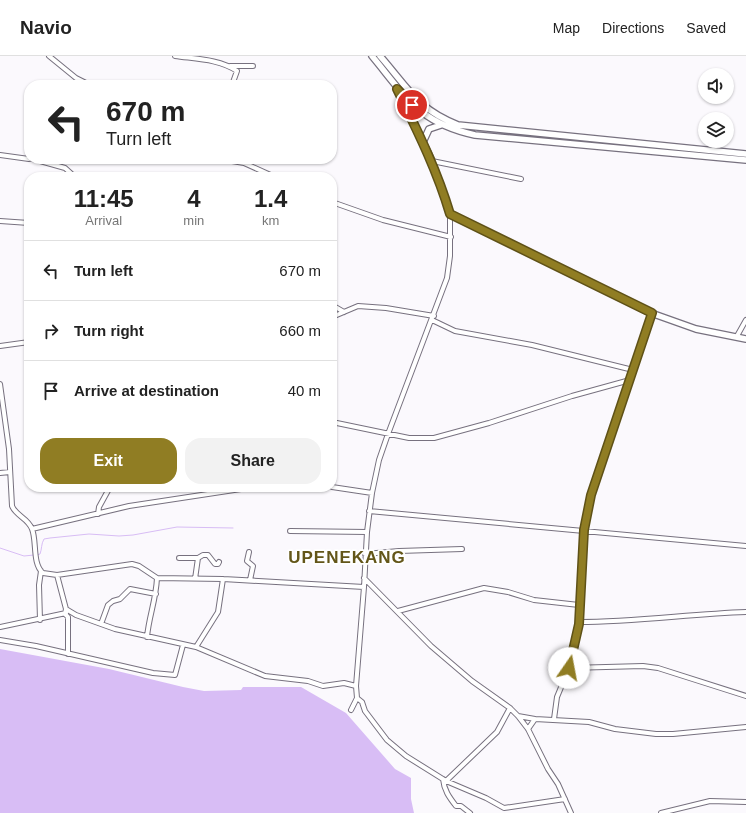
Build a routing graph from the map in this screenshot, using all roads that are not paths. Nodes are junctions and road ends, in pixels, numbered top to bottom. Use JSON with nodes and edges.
{"nodes":[{"id":1,"x":50,"y":56,"type":"edge"},
{"id":2,"x":175,"y":56,"type":"edge"},
{"id":3,"x":372,"y":56,"type":"edge"},
{"id":4,"x":380,"y":56,"type":"edge"},
{"id":5,"x":229,"y":66,"type":"junction"},
{"id":6,"x":252,"y":66,"type":"dead end"},
{"id":7,"x":80,"y":80,"type":"edge"},
{"id":8,"x":234,"y":80,"type":"edge"},
{"id":9,"x":397,"y":89,"type":"junction"},
{"id":10,"x":441,"y":125,"type":"junction"},
{"id":11,"x":512,"y":131,"type":"junction"},
{"id":12,"x":516,"y":138,"type":"junction"},
{"id":13,"x":423,"y":142,"type":"junction"},
{"id":14,"x":746,"y":154,"type":"edge"},
{"id":15,"x":0,"y":155,"type":"edge"},
{"id":16,"x":24,"y":157,"type":"edge"},
{"id":17,"x":746,"y":160,"type":"edge"},
{"id":18,"x":432,"y":161,"type":"junction"},
{"id":19,"x":51,"y":164,"type":"edge"},
{"id":20,"x":246,"y":164,"type":"edge"},
{"id":21,"x":69,"y":172,"type":"edge"},
{"id":22,"x":264,"y":172,"type":"edge"},
{"id":23,"x":521,"y":179,"type":"dead end"},
{"id":24,"x":337,"y":204,"type":"edge"},
{"id":25,"x":450,"y":214,"type":"junction"},
{"id":26,"x":0,"y":221,"type":"edge"},
{"id":27,"x":24,"y":223,"type":"edge"},
{"id":28,"x":451,"y":237,"type":"junction"},
{"id":29,"x":337,"y":308,"type":"edge"},
{"id":30,"x":344,"y":312,"type":"junction"},
{"id":31,"x":652,"y":313,"type":"junction"},
{"id":32,"x":337,"y":316,"type":"edge"},
{"id":33,"x":433,"y":318,"type":"junction"},
{"id":34,"x":746,"y":320,"type":"edge"},
{"id":35,"x":737,"y":336,"type":"junction"},
{"id":36,"x":746,"y":339,"type":"edge"},
{"id":37,"x":24,"y":343,"type":"edge"},
{"id":38,"x":0,"y":346,"type":"edge"},
{"id":39,"x":633,"y":370,"type":"junction"},
{"id":40,"x":630,"y":380,"type":"junction"},
{"id":41,"x":0,"y":384,"type":"edge"},
{"id":42,"x":337,"y":423,"type":"edge"},
{"id":43,"x":388,"y":434,"type":"junction"},
{"id":44,"x":10,"y":472,"type":"junction"},
{"id":45,"x":0,"y":473,"type":"edge"},
{"id":46,"x":337,"y":488,"type":"edge"},
{"id":47,"x":107,"y":492,"type":"edge"},
{"id":48,"x":221,"y":492,"type":"edge"},
{"id":49,"x":372,"y":493,"type":"junction"},
{"id":50,"x":369,"y":511,"type":"junction"},
{"id":51,"x":98,"y":514,"type":"junction"},
{"id":52,"x":32,"y":529,"type":"junction"},
{"id":53,"x":584,"y":530,"type":"junction"},
{"id":54,"x":290,"y":531,"type":"dead end"},
{"id":55,"x":367,"y":532,"type":"junction"},
{"id":56,"x":746,"y":546,"type":"edge"},
{"id":57,"x":462,"y":549,"type":"dead end"},
{"id":58,"x":249,"y":552,"type":"dead end"},
{"id":59,"x":366,"y":554,"type":"junction"},
{"id":60,"x":179,"y":558,"type":"dead end"},
{"id":61,"x":198,"y":558,"type":"junction"},
{"id":62,"x":219,"y":562,"type":"dead end"},
{"id":63,"x":41,"y":571,"type":"junction"},
{"id":64,"x":57,"y":575,"type":"junction"},
{"id":65,"x":157,"y":578,"type":"junction"},
{"id":66,"x":195,"y":578,"type":"junction"},
{"id":67,"x":364,"y":578,"type":"junction"},
{"id":68,"x":223,"y":579,"type":"junction"},
{"id":69,"x":250,"y":580,"type":"junction"},
{"id":70,"x":364,"y":587,"type":"junction"},
{"id":71,"x":156,"y":594,"type":"junction"},
{"id":72,"x":579,"y":605,"type":"junction"},
{"id":73,"x":398,"y":611,"type":"junction"},
{"id":74,"x":67,"y":612,"type":"junction"},
{"id":75,"x":746,"y":612,"type":"edge"},
{"id":76,"x":40,"y":620,"type":"junction"},
{"id":77,"x":579,"y":622,"type":"junction"},
{"id":78,"x":101,"y":624,"type":"junction"},
{"id":79,"x":0,"y":627,"type":"edge"},
{"id":80,"x":147,"y":637,"type":"junction"},
{"id":81,"x":0,"y":640,"type":"edge"},
{"id":82,"x":183,"y":645,"type":"junction"},
{"id":83,"x":196,"y":647,"type":"junction"},
{"id":84,"x":68,"y":654,"type":"junction"},
{"id":85,"x":569,"y":668,"type":"junction"},
{"id":86,"x":356,"y":686,"type":"junction"},
{"id":87,"x":746,"y":696,"type":"edge"},
{"id":88,"x":357,"y":698,"type":"junction"},
{"id":89,"x":510,"y":708,"type":"junction"},
{"id":90,"x":351,"y":710,"type":"dead end"},
{"id":91,"x":518,"y":716,"type":"junction"},
{"id":92,"x":535,"y":718,"type":"junction"},
{"id":93,"x":554,"y":719,"type":"junction"},
{"id":94,"x":746,"y":726,"type":"edge"},
{"id":95,"x":528,"y":729,"type":"junction"},
{"id":96,"x":444,"y":780,"type":"junction"},
{"id":97,"x":565,"y":799,"type":"junction"},
{"id":98,"x":746,"y":802,"type":"edge"},
{"id":99,"x":470,"y":813,"type":"edge"},
{"id":100,"x":571,"y":813,"type":"edge"},
{"id":101,"x":665,"y":813,"type":"edge"}],
"edges":[{"from":1,"to":7,"type":"street"},
{"from":2,"to":5,"type":"street"},
{"from":3,"to":9,"type":"main road"},
{"from":4,"to":11,"type":"main road"},
{"from":5,"to":6,"type":"street"},
{"from":5,"to":8,"type":"street"},
{"from":9,"to":10,"type":"main road"},
{"from":9,"to":13,"type":"main road"},
{"from":10,"to":12,"type":"main road"},
{"from":10,"to":13,"type":"main road"},
{"from":11,"to":12,"type":"main road"},
{"from":11,"to":14,"type":"main road"},
{"from":12,"to":17,"type":"main road"},
{"from":13,"to":18,"type":"main road"},
{"from":15,"to":16,"type":"street"},
{"from":18,"to":23,"type":"street"},
{"from":18,"to":25,"type":"main road"},
{"from":19,"to":21,"type":"street"},
{"from":20,"to":22,"type":"street"},
{"from":24,"to":28,"type":"street"},
{"from":25,"to":28,"type":"street"},
{"from":25,"to":31,"type":"main road"},
{"from":26,"to":27,"type":"street"},
{"from":28,"to":33,"type":"street"},
{"from":29,"to":30,"type":"street"},
{"from":30,"to":32,"type":"street"},
{"from":30,"to":33,"type":"street"},
{"from":31,"to":35,"type":"main road"},
{"from":31,"to":39,"type":"street"},
{"from":33,"to":39,"type":"street"},
{"from":33,"to":43,"type":"street"},
{"from":34,"to":35,"type":"street"},
{"from":35,"to":36,"type":"main road"},
{"from":37,"to":38,"type":"street"},
{"from":39,"to":40,"type":"street"},
{"from":40,"to":43,"type":"street"},
{"from":40,"to":53,"type":"street"},
{"from":41,"to":44,"type":"street"},
{"from":42,"to":43,"type":"street"},
{"from":43,"to":49,"type":"street"},
{"from":44,"to":45,"type":"street"},
{"from":44,"to":52,"type":"street"},
{"from":46,"to":49,"type":"street"},
{"from":47,"to":51,"type":"street"},
{"from":48,"to":51,"type":"street"},
{"from":49,"to":50,"type":"street"},
{"from":50,"to":53,"type":"street"},
{"from":50,"to":55,"type":"street"},
{"from":51,"to":52,"type":"street"},
{"from":52,"to":63,"type":"street"},
{"from":53,"to":56,"type":"street"},
{"from":53,"to":72,"type":"street"},
{"from":54,"to":55,"type":"street"},
{"from":55,"to":59,"type":"street"},
{"from":57,"to":59,"type":"street"},
{"from":58,"to":69,"type":"street"},
{"from":59,"to":67,"type":"street"},
{"from":60,"to":61,"type":"street"},
{"from":61,"to":62,"type":"street"},
{"from":61,"to":66,"type":"street"},
{"from":63,"to":64,"type":"street"},
{"from":63,"to":76,"type":"street"},
{"from":64,"to":65,"type":"street"},
{"from":64,"to":74,"type":"street"},
{"from":65,"to":66,"type":"street"},
{"from":65,"to":71,"type":"street"},
{"from":66,"to":68,"type":"street"},
{"from":67,"to":70,"type":"street"},
{"from":67,"to":73,"type":"street"},
{"from":68,"to":69,"type":"street"},
{"from":68,"to":83,"type":"street"},
{"from":69,"to":70,"type":"street"},
{"from":70,"to":86,"type":"street"},
{"from":71,"to":78,"type":"street"},
{"from":71,"to":80,"type":"street"},
{"from":72,"to":73,"type":"street"},
{"from":72,"to":77,"type":"street"},
{"from":73,"to":89,"type":"street"},
{"from":74,"to":76,"type":"street"},
{"from":74,"to":78,"type":"street"},
{"from":74,"to":84,"type":"street"},
{"from":75,"to":77,"type":"street"},
{"from":76,"to":79,"type":"street"},
{"from":77,"to":85,"type":"street"},
{"from":78,"to":80,"type":"street"},
{"from":80,"to":82,"type":"street"},
{"from":81,"to":84,"type":"street"},
{"from":82,"to":83,"type":"street"},
{"from":82,"to":84,"type":"street"},
{"from":83,"to":86,"type":"street"},
{"from":85,"to":87,"type":"street"},
{"from":85,"to":93,"type":"street"},
{"from":86,"to":88,"type":"street"},
{"from":88,"to":90,"type":"street"},
{"from":88,"to":96,"type":"street"},
{"from":89,"to":91,"type":"street"},
{"from":89,"to":96,"type":"street"},
{"from":91,"to":92,"type":"street"},
{"from":91,"to":95,"type":"street"},
{"from":92,"to":93,"type":"street"},
{"from":92,"to":95,"type":"street"},
{"from":93,"to":94,"type":"street"},
{"from":95,"to":97,"type":"street"},
{"from":96,"to":97,"type":"street"},
{"from":96,"to":99,"type":"street"},
{"from":97,"to":100,"type":"street"},
{"from":98,"to":101,"type":"street"}]}
